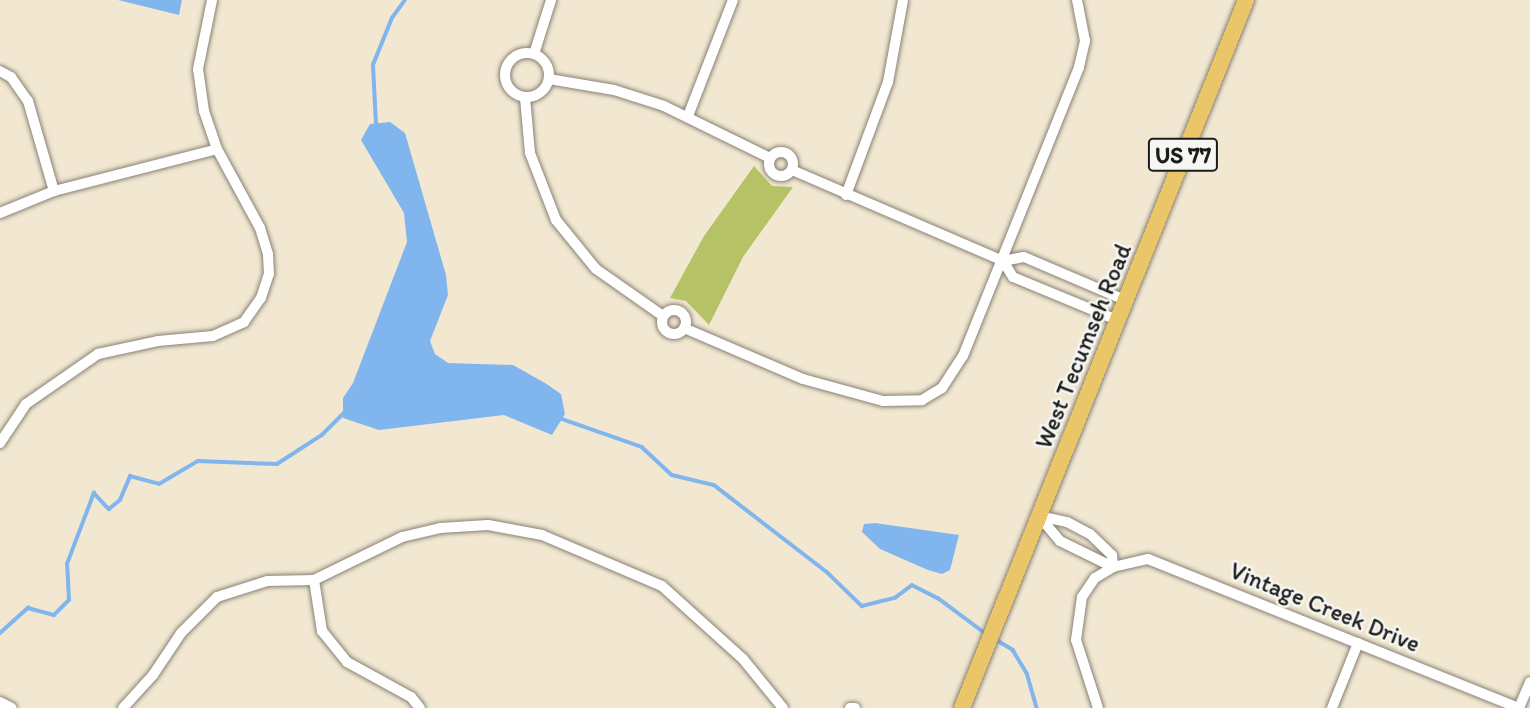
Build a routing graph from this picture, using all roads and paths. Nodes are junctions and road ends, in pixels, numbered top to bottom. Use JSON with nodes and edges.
{"nodes":[{"id":1,"x":212,"y":0,"type":"edge"},
{"id":2,"x":551,"y":0,"type":"edge"},
{"id":3,"x":733,"y":0,"type":"edge"},
{"id":4,"x":903,"y":0,"type":"edge"},
{"id":5,"x":1077,"y":0,"type":"edge"},
{"id":6,"x":1246,"y":0,"type":"edge"},
{"id":7,"x":534,"y":54,"type":"junction"},
{"id":8,"x":0,"y":71,"type":"edge"},
{"id":9,"x":549,"y":79,"type":"junction"},
{"id":10,"x":525,"y":98,"type":"junction"},
{"id":11,"x":688,"y":116,"type":"junction"},
{"id":12,"x":217,"y":149,"type":"junction"},
{"id":13,"x":770,"y":158,"type":"junction"},
{"id":14,"x":792,"y":170,"type":"junction"},
{"id":15,"x":54,"y":191,"type":"junction"},
{"id":16,"x":846,"y":195,"type":"junction"},
{"id":17,"x":0,"y":214,"type":"edge"},
{"id":18,"x":1003,"y":261,"type":"junction"},
{"id":19,"x":1125,"y":300,"type":"junction"},
{"id":20,"x":663,"y":316,"type":"junction"},
{"id":21,"x":1117,"y":320,"type":"junction"},
{"id":22,"x":684,"y":328,"type":"junction"},
{"id":23,"x":0,"y":443,"type":"edge"},
{"id":24,"x":1039,"y":516,"type":"junction"},
{"id":25,"x":1113,"y":567,"type":"junction"},
{"id":26,"x":314,"y":580,"type":"junction"},
{"id":27,"x":1358,"y":643,"type":"junction"},
{"id":28,"x":1530,"y":682,"type":"edge"},
{"id":29,"x":0,"y":702,"type":"edge"},
{"id":30,"x":12,"y":708,"type":"edge"},
{"id":31,"x":122,"y":708,"type":"edge"},
{"id":32,"x":420,"y":708,"type":"edge"},
{"id":33,"x":783,"y":708,"type":"edge"},
{"id":34,"x":962,"y":708,"type":"edge"},
{"id":35,"x":1098,"y":708,"type":"edge"},
{"id":36,"x":1332,"y":708,"type":"edge"},
{"id":37,"x":1519,"y":708,"type":"edge"}],
"edges":[{"from":1,"to":12,"type":"street"},
{"from":2,"to":7,"type":"street"},
{"from":3,"to":11,"type":"street"},
{"from":4,"to":16,"type":"street"},
{"from":5,"to":18,"type":"street"},
{"from":6,"to":19,"type":"main road","name":"West Tecumseh Road","number":"US 77"},
{"from":7,"to":9,"type":"street"},
{"from":7,"to":10,"type":"street"},
{"from":8,"to":15,"type":"street"},
{"from":9,"to":10,"type":"street"},
{"from":9,"to":11,"type":"street"},
{"from":10,"to":20,"type":"street"},
{"from":11,"to":13,"type":"street"},
{"from":12,"to":15,"type":"street"},
{"from":12,"to":23,"type":"street"},
{"from":13,"to":14,"type":"street"},
{"from":13,"to":14,"type":"street"},
{"from":14,"to":16,"type":"street"},
{"from":15,"to":17,"type":"street"},
{"from":16,"to":18,"type":"street"},
{"from":18,"to":19,"type":"street"},
{"from":18,"to":21,"type":"street"},
{"from":18,"to":22,"type":"street"},
{"from":19,"to":21,"type":"main road","name":"West Tecumseh Road","number":"US 77"},
{"from":20,"to":22,"type":"street"},
{"from":20,"to":22,"type":"street"},
{"from":21,"to":24,"type":"main road","name":"West Tecumseh Road","number":"US 77"},
{"from":24,"to":25,"type":"street"},
{"from":24,"to":25,"type":"street"},
{"from":24,"to":34,"type":"main road","name":"West Tecumseh Road","number":"US 77"},
{"from":25,"to":27,"type":"street","name":"Vintage Creek Drive"},
{"from":25,"to":35,"type":"street"},
{"from":26,"to":31,"type":"street"},
{"from":26,"to":32,"type":"street"},
{"from":26,"to":33,"type":"street"},
{"from":27,"to":36,"type":"street"},
{"from":27,"to":37,"type":"street","name":"Vintage Creek Drive"},
{"from":28,"to":37,"type":"street"},
{"from":29,"to":30,"type":"street"}]}
